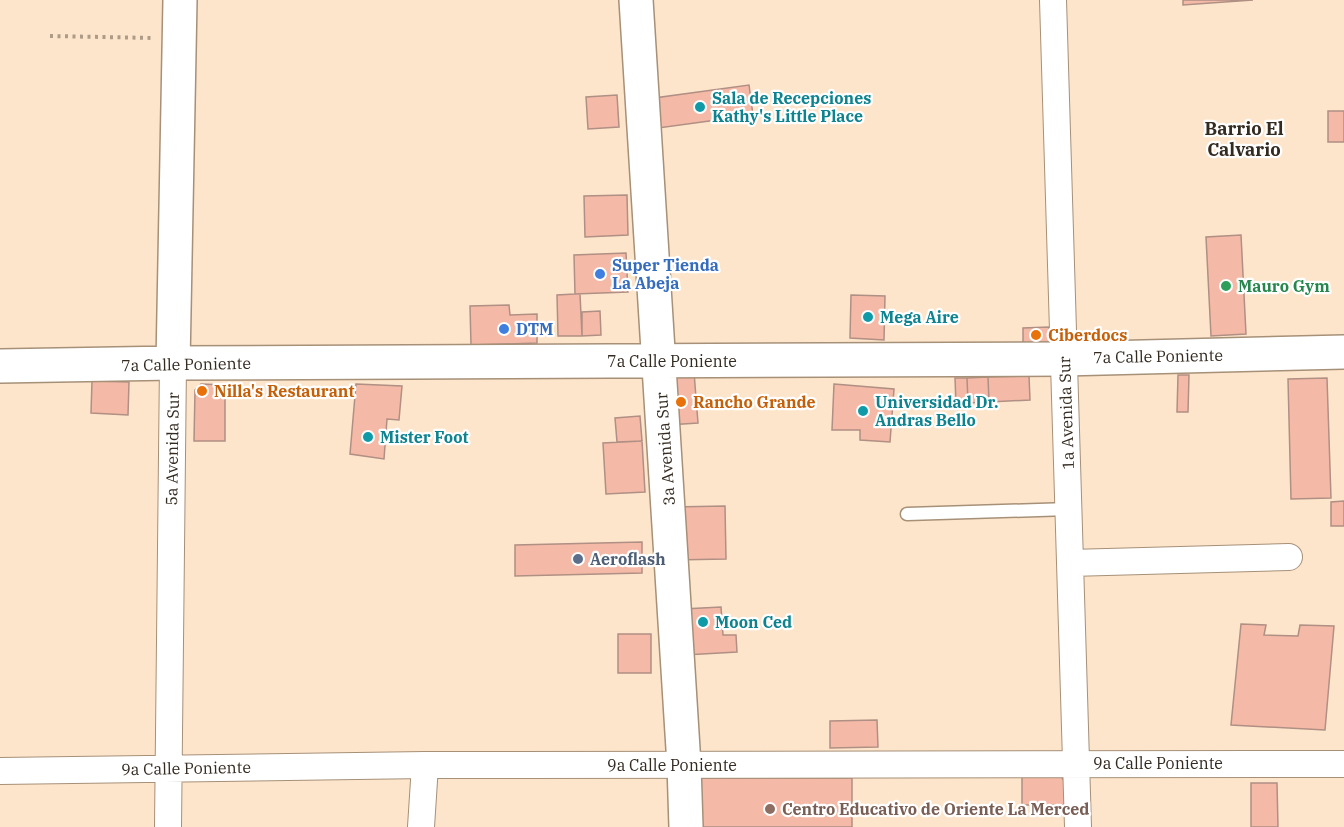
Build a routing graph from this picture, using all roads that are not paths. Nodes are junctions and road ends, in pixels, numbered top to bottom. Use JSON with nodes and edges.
{"nodes":[{"id":1,"x":180,"y":0,"type":"edge"},
{"id":2,"x":636,"y":0,"type":"edge"},
{"id":3,"x":1053,"y":0,"type":"edge"},
{"id":4,"x":1344,"y":352,"type":"edge"},
{"id":5,"x":1064,"y":359,"type":"junction"},
{"id":6,"x":659,"y":361,"type":"junction"},
{"id":7,"x":173,"y":363,"type":"junction"},
{"id":8,"x":0,"y":366,"type":"edge"},
{"id":9,"x":1069,"y":509,"type":"junction"},
{"id":10,"x":907,"y":514,"type":"dead end"},
{"id":11,"x":1289,"y":557,"type":"dead end"},
{"id":12,"x":1070,"y":563,"type":"junction"},
{"id":13,"x":1076,"y":763,"type":"junction"},
{"id":14,"x":1344,"y":764,"type":"edge"},
{"id":15,"x":425,"y":765,"type":"junction"},
{"id":16,"x":684,"y":765,"type":"junction"},
{"id":17,"x":169,"y":768,"type":"junction"},
{"id":18,"x":0,"y":771,"type":"edge"},
{"id":19,"x":168,"y":827,"type":"edge"},
{"id":20,"x":421,"y":827,"type":"edge"},
{"id":21,"x":686,"y":827,"type":"edge"},
{"id":22,"x":1078,"y":827,"type":"edge"}],
"edges":[{"from":1,"to":7,"type":"street","name":"5a Avenida Sur"},
{"from":2,"to":6,"type":"street","name":"3a Avenida Sur"},
{"from":3,"to":5,"type":"street","name":"1a Avenida Sur"},
{"from":4,"to":5,"type":"street","name":"7a Calle Poniente"},
{"from":5,"to":6,"type":"street","name":"7a Calle Poniente"},
{"from":5,"to":9,"type":"street","name":"1a Avenida Sur"},
{"from":6,"to":7,"type":"street","name":"7a Calle Poniente"},
{"from":6,"to":16,"type":"street","name":"3a Avenida Sur"},
{"from":7,"to":8,"type":"street","name":"7a Calle Poniente"},
{"from":7,"to":17,"type":"street","name":"5a Avenida Sur"},
{"from":9,"to":10,"type":"lane"},
{"from":9,"to":12,"type":"street","name":"1a Avenida Sur"},
{"from":11,"to":12,"type":"street"},
{"from":12,"to":13,"type":"street","name":"1a Avenida Sur"},
{"from":13,"to":14,"type":"street","name":"9a Calle Poniente"},
{"from":13,"to":16,"type":"street","name":"9a Calle Poniente"},
{"from":13,"to":22,"type":"street","name":"1a Avenida Sur"},
{"from":15,"to":16,"type":"street","name":"9a Calle Poniente"},
{"from":15,"to":17,"type":"street","name":"9a Calle Poniente"},
{"from":15,"to":20,"type":"street"},
{"from":16,"to":21,"type":"street","name":"3a Avenida Sur"},
{"from":17,"to":18,"type":"street","name":"9a Calle Poniente"},
{"from":17,"to":19,"type":"street","name":"5a Avenida Sur"}]}
